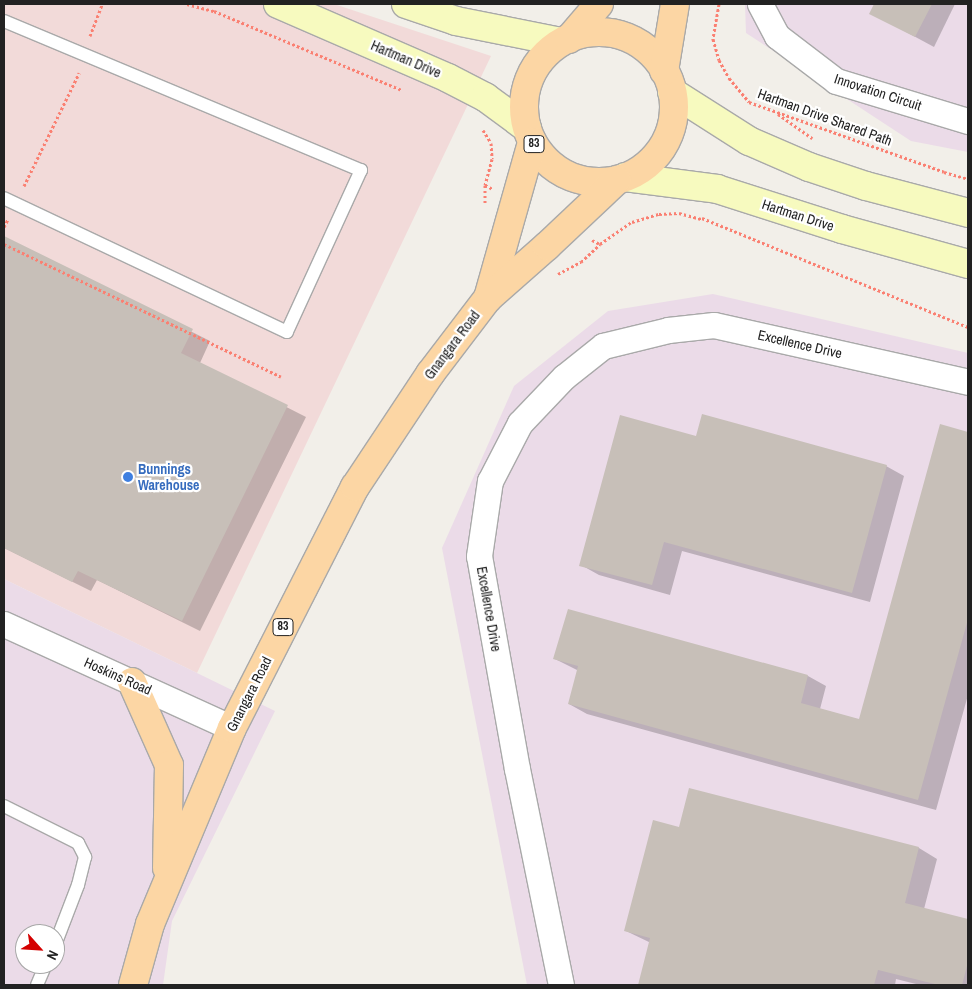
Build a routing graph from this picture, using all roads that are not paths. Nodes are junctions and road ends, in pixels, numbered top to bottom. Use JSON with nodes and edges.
{"nodes":[{"id":1,"x":278,"y":4,"type":"edge"},
{"id":2,"x":406,"y":4,"type":"edge"},
{"id":3,"x":598,"y":4,"type":"edge"},
{"id":4,"x":675,"y":4,"type":"edge"},
{"id":5,"x":760,"y":4,"type":"edge"},
{"id":6,"x":4,"y":21,"type":"edge"},
{"id":7,"x":565,"y":41,"type":"junction"},
{"id":8,"x":668,"y":81,"type":"junction"},
{"id":9,"x":968,"y":121,"type":"edge"},
{"id":10,"x":530,"y":135,"type":"junction"},
{"id":11,"x":621,"y":179,"type":"junction"},
{"id":12,"x":10,"y":201,"type":"edge"},
{"id":13,"x":968,"y":214,"type":"edge"},
{"id":14,"x":968,"y":264,"type":"edge"},
{"id":15,"x":488,"y":298,"type":"junction"},
{"id":16,"x":968,"y":382,"type":"edge"},
{"id":17,"x":4,"y":624,"type":"edge"},
{"id":18,"x":132,"y":682,"type":"junction"},
{"id":19,"x":232,"y":728,"type":"junction"},
{"id":20,"x":4,"y":806,"type":"edge"},
{"id":21,"x":166,"y":885,"type":"junction"},
{"id":22,"x":63,"y":924,"type":"edge"},
{"id":23,"x":133,"y":985,"type":"edge"},
{"id":24,"x":561,"y":985,"type":"edge"}],
"edges":[{"from":1,"to":10,"type":"main road","name":"Hartman Drive"},
{"from":2,"to":7,"type":"main road"},
{"from":3,"to":7,"type":"main road","number":"83"},
{"from":4,"to":8,"type":"main road","number":"83"},
{"from":5,"to":9,"type":"street","name":"Innovation Circuit"},
{"from":6,"to":12,"type":"lane"},
{"from":7,"to":8,"type":"main road","number":"83"},
{"from":7,"to":10,"type":"main road","number":"83"},
{"from":8,"to":11,"type":"main road","number":"83"},
{"from":8,"to":13,"type":"main road"},
{"from":10,"to":11,"type":"main road","number":"83"},
{"from":10,"to":15,"type":"main road","name":"Gnangara Road","number":"83"},
{"from":11,"to":14,"type":"main road","name":"Hartman Drive"},
{"from":11,"to":15,"type":"main road","name":"Gnangara Road","number":"83"},
{"from":15,"to":19,"type":"main road","name":"Gnangara Road","number":"83"},
{"from":16,"to":24,"type":"street","name":"Excellence Drive"},
{"from":17,"to":18,"type":"street","name":"Hoskins Road"},
{"from":18,"to":19,"type":"street","name":"Hoskins Road"},
{"from":18,"to":21,"type":"main road"},
{"from":19,"to":21,"type":"main road","name":"Gnangara Road","number":"83"},
{"from":20,"to":22,"type":"lane"},
{"from":21,"to":23,"type":"main road","name":"Gnangara Road","number":"83"}]}
